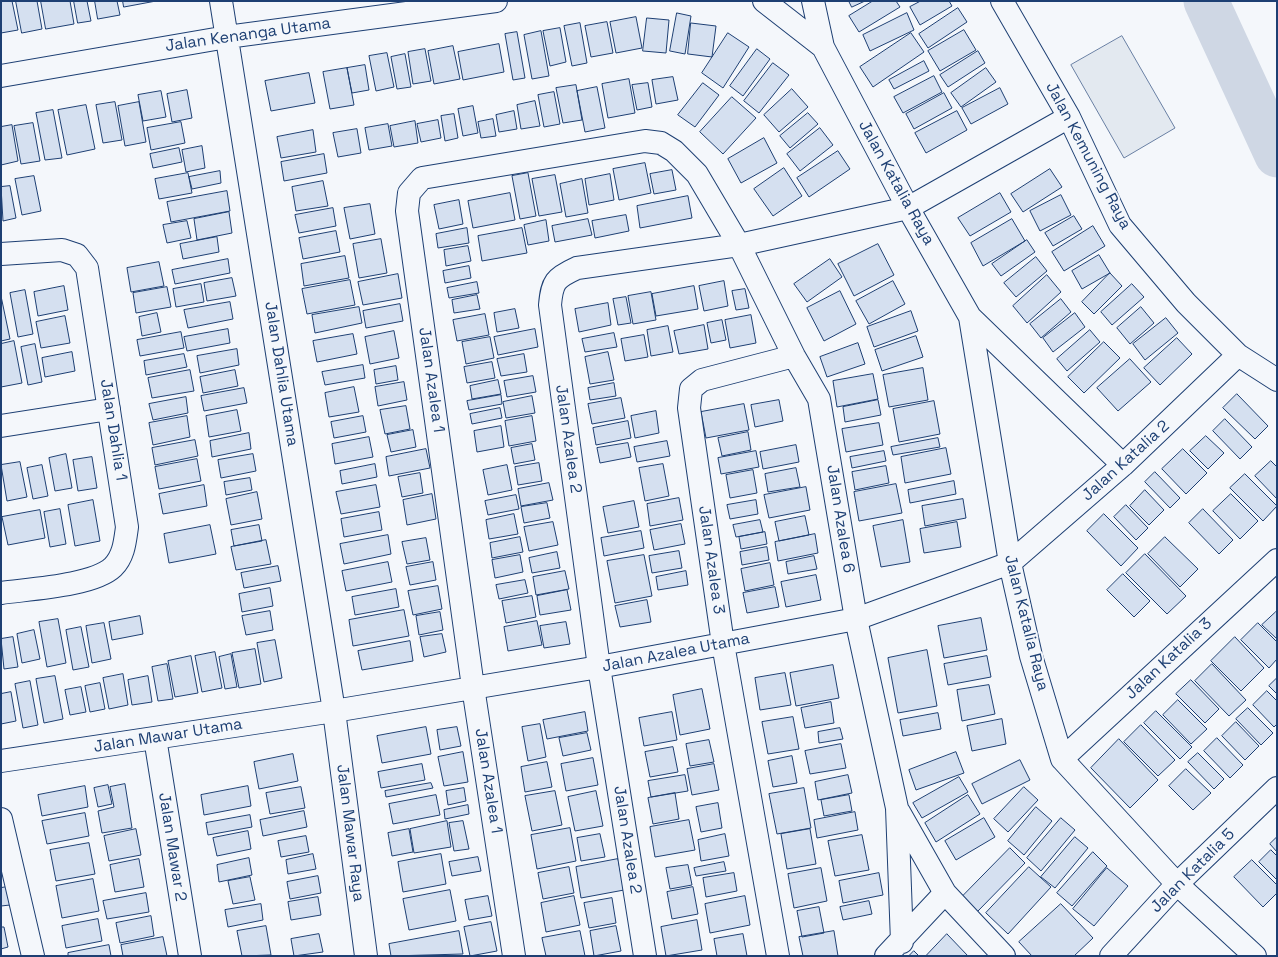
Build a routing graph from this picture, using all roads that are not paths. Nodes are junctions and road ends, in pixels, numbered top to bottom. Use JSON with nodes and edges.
{"nodes":[{"id":1,"x":221,"y":1,"type":"edge"},
{"id":2,"x":496,"y":1,"type":"edge"},
{"id":3,"x":764,"y":1,"type":"edge"},
{"id":4,"x":813,"y":1,"type":"edge"},
{"id":5,"x":1002,"y":1,"type":"edge"},
{"id":6,"x":227,"y":37,"type":"junction"},
{"id":7,"x":823,"y":47,"type":"junction"},
{"id":8,"x":1,"y":76,"type":"edge"},
{"id":9,"x":1069,"y":117,"type":"junction"},
{"id":10,"x":908,"y":208,"type":"junction"},
{"id":11,"x":739,"y":245,"type":"junction"},
{"id":12,"x":1,"y":254,"type":"edge"},
{"id":13,"x":970,"y":318,"type":"junction"},
{"id":14,"x":1238,"y":355,"type":"junction"},
{"id":15,"x":794,"y":356,"type":"junction"},
{"id":16,"x":1277,"y":380,"type":"edge"},
{"id":17,"x":109,"y":408,"type":"junction"},
{"id":18,"x":1,"y":426,"type":"edge"},
{"id":19,"x":1123,"y":465,"type":"junction"},
{"id":20,"x":1277,"y":560,"type":"edge"},
{"id":21,"x":1010,"y":563,"type":"junction"},
{"id":22,"x":1,"y":593,"type":"edge"},
{"id":23,"x":856,"y":619,"type":"junction"},
{"id":24,"x":723,"y":644,"type":"junction"},
{"id":25,"x":599,"y":667,"type":"junction"},
{"id":26,"x":473,"y":687,"type":"junction"},
{"id":27,"x":334,"y":711,"type":"junction"},
{"id":28,"x":155,"y":738,"type":"junction"},
{"id":29,"x":1062,"y":759,"type":"junction"},
{"id":30,"x":1,"y":761,"type":"edge"},
{"id":31,"x":1277,"y":788,"type":"edge"},
{"id":32,"x":897,"y":808,"type":"junction"},
{"id":33,"x":1,"y":819,"type":"edge"},
{"id":34,"x":1177,"y":884,"type":"junction"},
{"id":35,"x":945,"y":893,"type":"junction"},
{"id":36,"x":894,"y":949,"type":"edge"},
{"id":37,"x":32,"y":956,"type":"edge"},
{"id":38,"x":190,"y":956,"type":"edge"},
{"id":39,"x":366,"y":956,"type":"edge"},
{"id":40,"x":514,"y":956,"type":"edge"},
{"id":41,"x":645,"y":956,"type":"edge"},
{"id":42,"x":778,"y":956,"type":"edge"},
{"id":43,"x":1004,"y":956,"type":"edge"},
{"id":44,"x":1111,"y":956,"type":"edge"},
{"id":45,"x":1256,"y":956,"type":"edge"}],
"edges":[{"from":1,"to":6,"type":"street","name":"Jalan Dahlia Utama"},
{"from":2,"to":6,"type":"street","name":"Jalan Kenanga Utama"},
{"from":3,"to":7,"type":"street","name":"Jalan Katalia Raya"},
{"from":4,"to":7,"type":"street","name":"Jalan Katalia Raya"},
{"from":5,"to":9,"type":"street","name":"Jalan Kemuning Raya"},
{"from":6,"to":8,"type":"street","name":"Jalan Kenanga Utama"},
{"from":6,"to":27,"type":"street","name":"Jalan Dahlia Utama"},
{"from":7,"to":10,"type":"street","name":"Jalan Katalia Raya"},
{"from":9,"to":10,"type":"street","name":"Jalan Azalea 2"},
{"from":9,"to":14,"type":"street","name":"Jalan Kemuning Raya"},
{"from":10,"to":11,"type":"street","name":"Jalan Azalea 2"},
{"from":10,"to":13,"type":"street","name":"Jalan Katalia Raya"},
{"from":11,"to":15,"type":"street","name":"Jalan Azalea 6"},
{"from":11,"to":25,"type":"street","name":"Jalan Azalea 2"},
{"from":11,"to":26,"type":"street","name":"Jalan Azalea 1"},
{"from":12,"to":17,"type":"street","name":"Jalan Dahlia 1"},
{"from":13,"to":19,"type":"street","name":"Jalan Katalia Raya"},
{"from":13,"to":21,"type":"street","name":"Jalan Katalia Raya"},
{"from":14,"to":16,"type":"street","name":"Jalan Kemuning Raya"},
{"from":14,"to":19,"type":"street","name":"Jalan Katalia 2"},
{"from":15,"to":23,"type":"street","name":"Jalan Azalea 6"},
{"from":15,"to":24,"type":"street","name":"Jalan Azalea 3"},
{"from":17,"to":18,"type":"street"},
{"from":17,"to":22,"type":"street","name":"Jalan Dahlia 1"},
{"from":19,"to":21,"type":"street","name":"Jalan Katalia 2"},
{"from":20,"to":29,"type":"street","name":"Jalan Katalia 3"},
{"from":21,"to":23,"type":"street","name":"Jalan Azalea Utama"},
{"from":21,"to":29,"type":"street","name":"Jalan Katalia Raya"},
{"from":23,"to":24,"type":"street","name":"Jalan Azalea Utama"},
{"from":23,"to":32,"type":"street","name":"Jalan Azalea 6"},
{"from":24,"to":25,"type":"street","name":"Jalan Azalea Utama"},
{"from":24,"to":42,"type":"street","name":"Jalan Azalea 3"},
{"from":25,"to":26,"type":"street","name":"Jalan Azalea Utama"},
{"from":25,"to":41,"type":"street","name":"Jalan Azalea 2"},
{"from":26,"to":27,"type":"street","name":"Jalan Azalea Utama"},
{"from":26,"to":40,"type":"street","name":"Jalan Azalea 1"},
{"from":27,"to":28,"type":"street","name":"Jalan Mawar Utama"},
{"from":27,"to":39,"type":"street","name":"Jalan Mawar Raya"},
{"from":28,"to":30,"type":"street","name":"Jalan Mawar Utama"},
{"from":28,"to":38,"type":"street","name":"Jalan Mawar 2"},
{"from":29,"to":34,"type":"street","name":"Jalan Katalia Raya"},
{"from":31,"to":34,"type":"street","name":"Jalan Katalia 5"},
{"from":32,"to":35,"type":"street","name":"Jalan Azalea 6"},
{"from":32,"to":36,"type":"street","name":"Jalan Azalea 6"},
{"from":33,"to":37,"type":"street"},
{"from":34,"to":44,"type":"street","name":"Jalan Katalia 5"},
{"from":34,"to":45,"type":"street","name":"Jalan Katalia Raya"},
{"from":35,"to":36,"type":"street"},
{"from":35,"to":43,"type":"street","name":"Jalan Azalea 6"}]}
